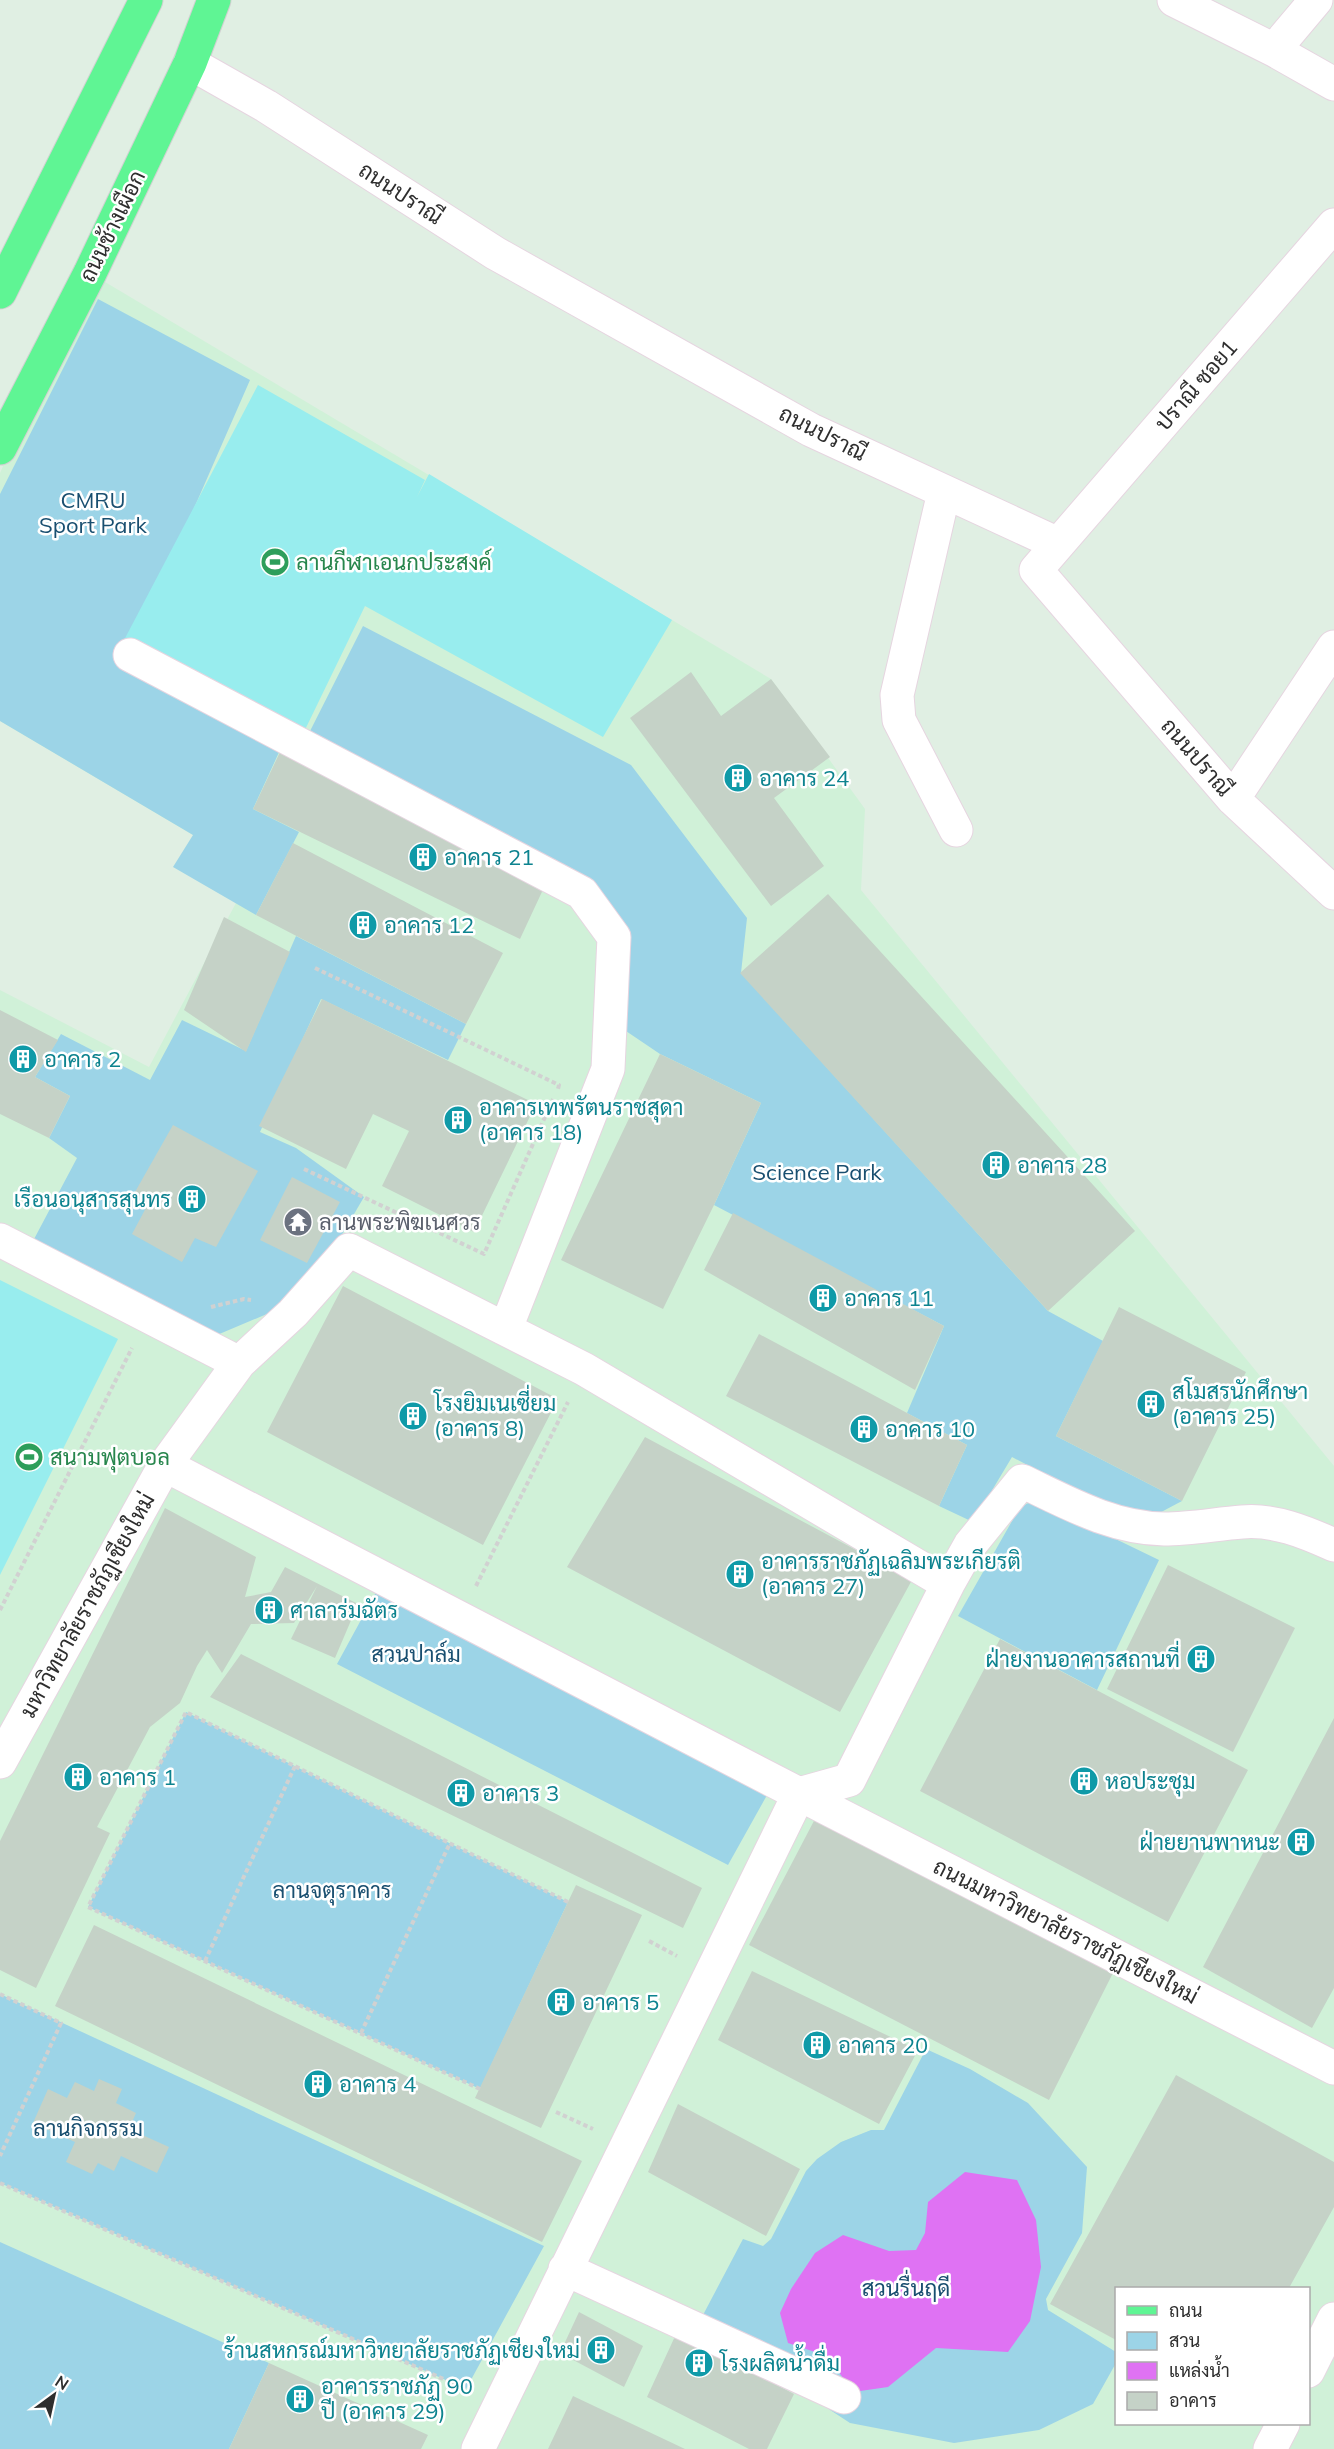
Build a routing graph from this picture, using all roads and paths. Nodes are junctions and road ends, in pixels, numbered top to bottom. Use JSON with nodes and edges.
{"nodes":[{"id":1,"x":146,"y":0,"type":"edge"},
{"id":2,"x":214,"y":0,"type":"edge"},
{"id":3,"x":1174,"y":0,"type":"edge"},
{"id":4,"x":1316,"y":0,"type":"edge"},
{"id":5,"x":1275,"y":51,"type":"junction"},
{"id":6,"x":190,"y":63,"type":"junction"},
{"id":7,"x":1334,"y":84,"type":"edge"},
{"id":8,"x":1334,"y":225,"type":"edge"},
{"id":9,"x":0,"y":292,"type":"edge"},
{"id":10,"x":0,"y":448,"type":"edge"},
{"id":11,"x":944,"y":492,"type":"junction"},
{"id":12,"x":1058,"y":544,"type":"junction"},
{"id":13,"x":1334,"y":647,"type":"edge"},
{"id":14,"x":130,"y":655,"type":"dead end"},
{"id":15,"x":1233,"y":799,"type":"junction"},
{"id":16,"x":956,"y":830,"type":"dead end"},
{"id":17,"x":1334,"y":893,"type":"edge"},
{"id":18,"x":315,"y":968,"type":"dead end"},
{"id":19,"x":304,"y":1169,"type":"dead end"},
{"id":20,"x":0,"y":1240,"type":"edge"},
{"id":21,"x":506,"y":1328,"type":"junction"},
{"id":22,"x":134,"y":1345,"type":"dead end"},
{"id":23,"x":239,"y":1363,"type":"junction"},
{"id":24,"x":584,"y":1369,"type":"junction"},
{"id":25,"x":165,"y":1464,"type":"junction"},
{"id":26,"x":1334,"y":1545,"type":"edge"},
{"id":27,"x":948,"y":1584,"type":"junction"},
{"id":28,"x":475,"y":1588,"type":"dead end"},
{"id":29,"x":0,"y":1610,"type":"edge"},
{"id":30,"x":0,"y":1762,"type":"edge"},
{"id":31,"x":295,"y":1766,"type":"junction"},
{"id":32,"x":799,"y":1794,"type":"junction"},
{"id":33,"x":450,"y":1843,"type":"junction"},
{"id":34,"x":568,"y":1902,"type":"dead end"},
{"id":35,"x":649,"y":1941,"type":"dead end"},
{"id":36,"x":681,"y":1958,"type":"dead end"},
{"id":37,"x":205,"y":1961,"type":"junction"},
{"id":38,"x":0,"y":1994,"type":"edge"},
{"id":39,"x":361,"y":2034,"type":"junction"},
{"id":40,"x":1334,"y":2068,"type":"edge"},
{"id":41,"x":480,"y":2089,"type":"dead end"},
{"id":42,"x":556,"y":2112,"type":"dead end"},
{"id":43,"x":601,"y":2133,"type":"dead end"},
{"id":44,"x":0,"y":2156,"type":"edge"},
{"id":45,"x":0,"y":2183,"type":"edge"},
{"id":46,"x":565,"y":2270,"type":"junction"},
{"id":47,"x":1334,"y":2319,"type":"edge"},
{"id":48,"x":1310,"y":2367,"type":"edge"},
{"id":49,"x":471,"y":2379,"type":"dead end"},
{"id":50,"x":844,"y":2397,"type":"dead end"},
{"id":51,"x":1282,"y":2425,"type":"edge"},
{"id":52,"x":478,"y":2449,"type":"edge"},
{"id":53,"x":1270,"y":2449,"type":"edge"}],
"edges":[{"from":1,"to":9,"type":"main road"},
{"from":2,"to":6,"type":"main road","name":"ถนนช้างเผือก"},
{"from":3,"to":5,"type":"street"},
{"from":4,"to":5,"type":"street"},
{"from":5,"to":7,"type":"street"},
{"from":6,"to":10,"type":"main road","name":"ถนนช้างเผือก"},
{"from":6,"to":11,"type":"street","name":"ถนนปราณี"},
{"from":8,"to":12,"type":"street","name":"ปราณี ซอย1"},
{"from":11,"to":12,"type":"street","name":"ถนนปราณี"},
{"from":11,"to":16,"type":"street"},
{"from":12,"to":15,"type":"street","name":"ถนนปราณี"},
{"from":13,"to":15,"type":"street"},
{"from":14,"to":21,"type":"street"},
{"from":15,"to":17,"type":"street","name":"ถนนปราณี"},
{"from":18,"to":19,"type":"path"},
{"from":20,"to":23,"type":"street"},
{"from":21,"to":23,"type":"street","name":"มหาวิทยาลัยราชภัฏเชียงใหม่"},
{"from":21,"to":24,"type":"street"},
{"from":22,"to":29,"type":"path"},
{"from":23,"to":25,"type":"street","name":"มหาวิทยาลัยราชภัฏเชียงใหม่"},
{"from":24,"to":27,"type":"street"},
{"from":24,"to":28,"type":"path"},
{"from":25,"to":30,"type":"street","name":"มหาวิทยาลัยราชภัฏเชียงใหม่"},
{"from":25,"to":32,"type":"street","name":"ถนนมหาวิทยาลัยราชภัฏเชียงใหม่"},
{"from":26,"to":27,"type":"street"},
{"from":27,"to":32,"type":"street"},
{"from":31,"to":33,"type":"path"},
{"from":31,"to":37,"type":"path"},
{"from":31,"to":37,"type":"path"},
{"from":32,"to":40,"type":"street","name":"ถนนมหาวิทยาลัยราชภัฏเชียงใหม่"},
{"from":32,"to":46,"type":"street"},
{"from":33,"to":34,"type":"path"},
{"from":33,"to":39,"type":"path"},
{"from":35,"to":36,"type":"path"},
{"from":37,"to":39,"type":"path"},
{"from":38,"to":44,"type":"path"},
{"from":39,"to":41,"type":"path"},
{"from":42,"to":43,"type":"path"},
{"from":45,"to":49,"type":"path"},
{"from":46,"to":50,"type":"street"},
{"from":46,"to":52,"type":"street"},
{"from":47,"to":48,"type":"street"},
{"from":51,"to":53,"type":"street"}]}
